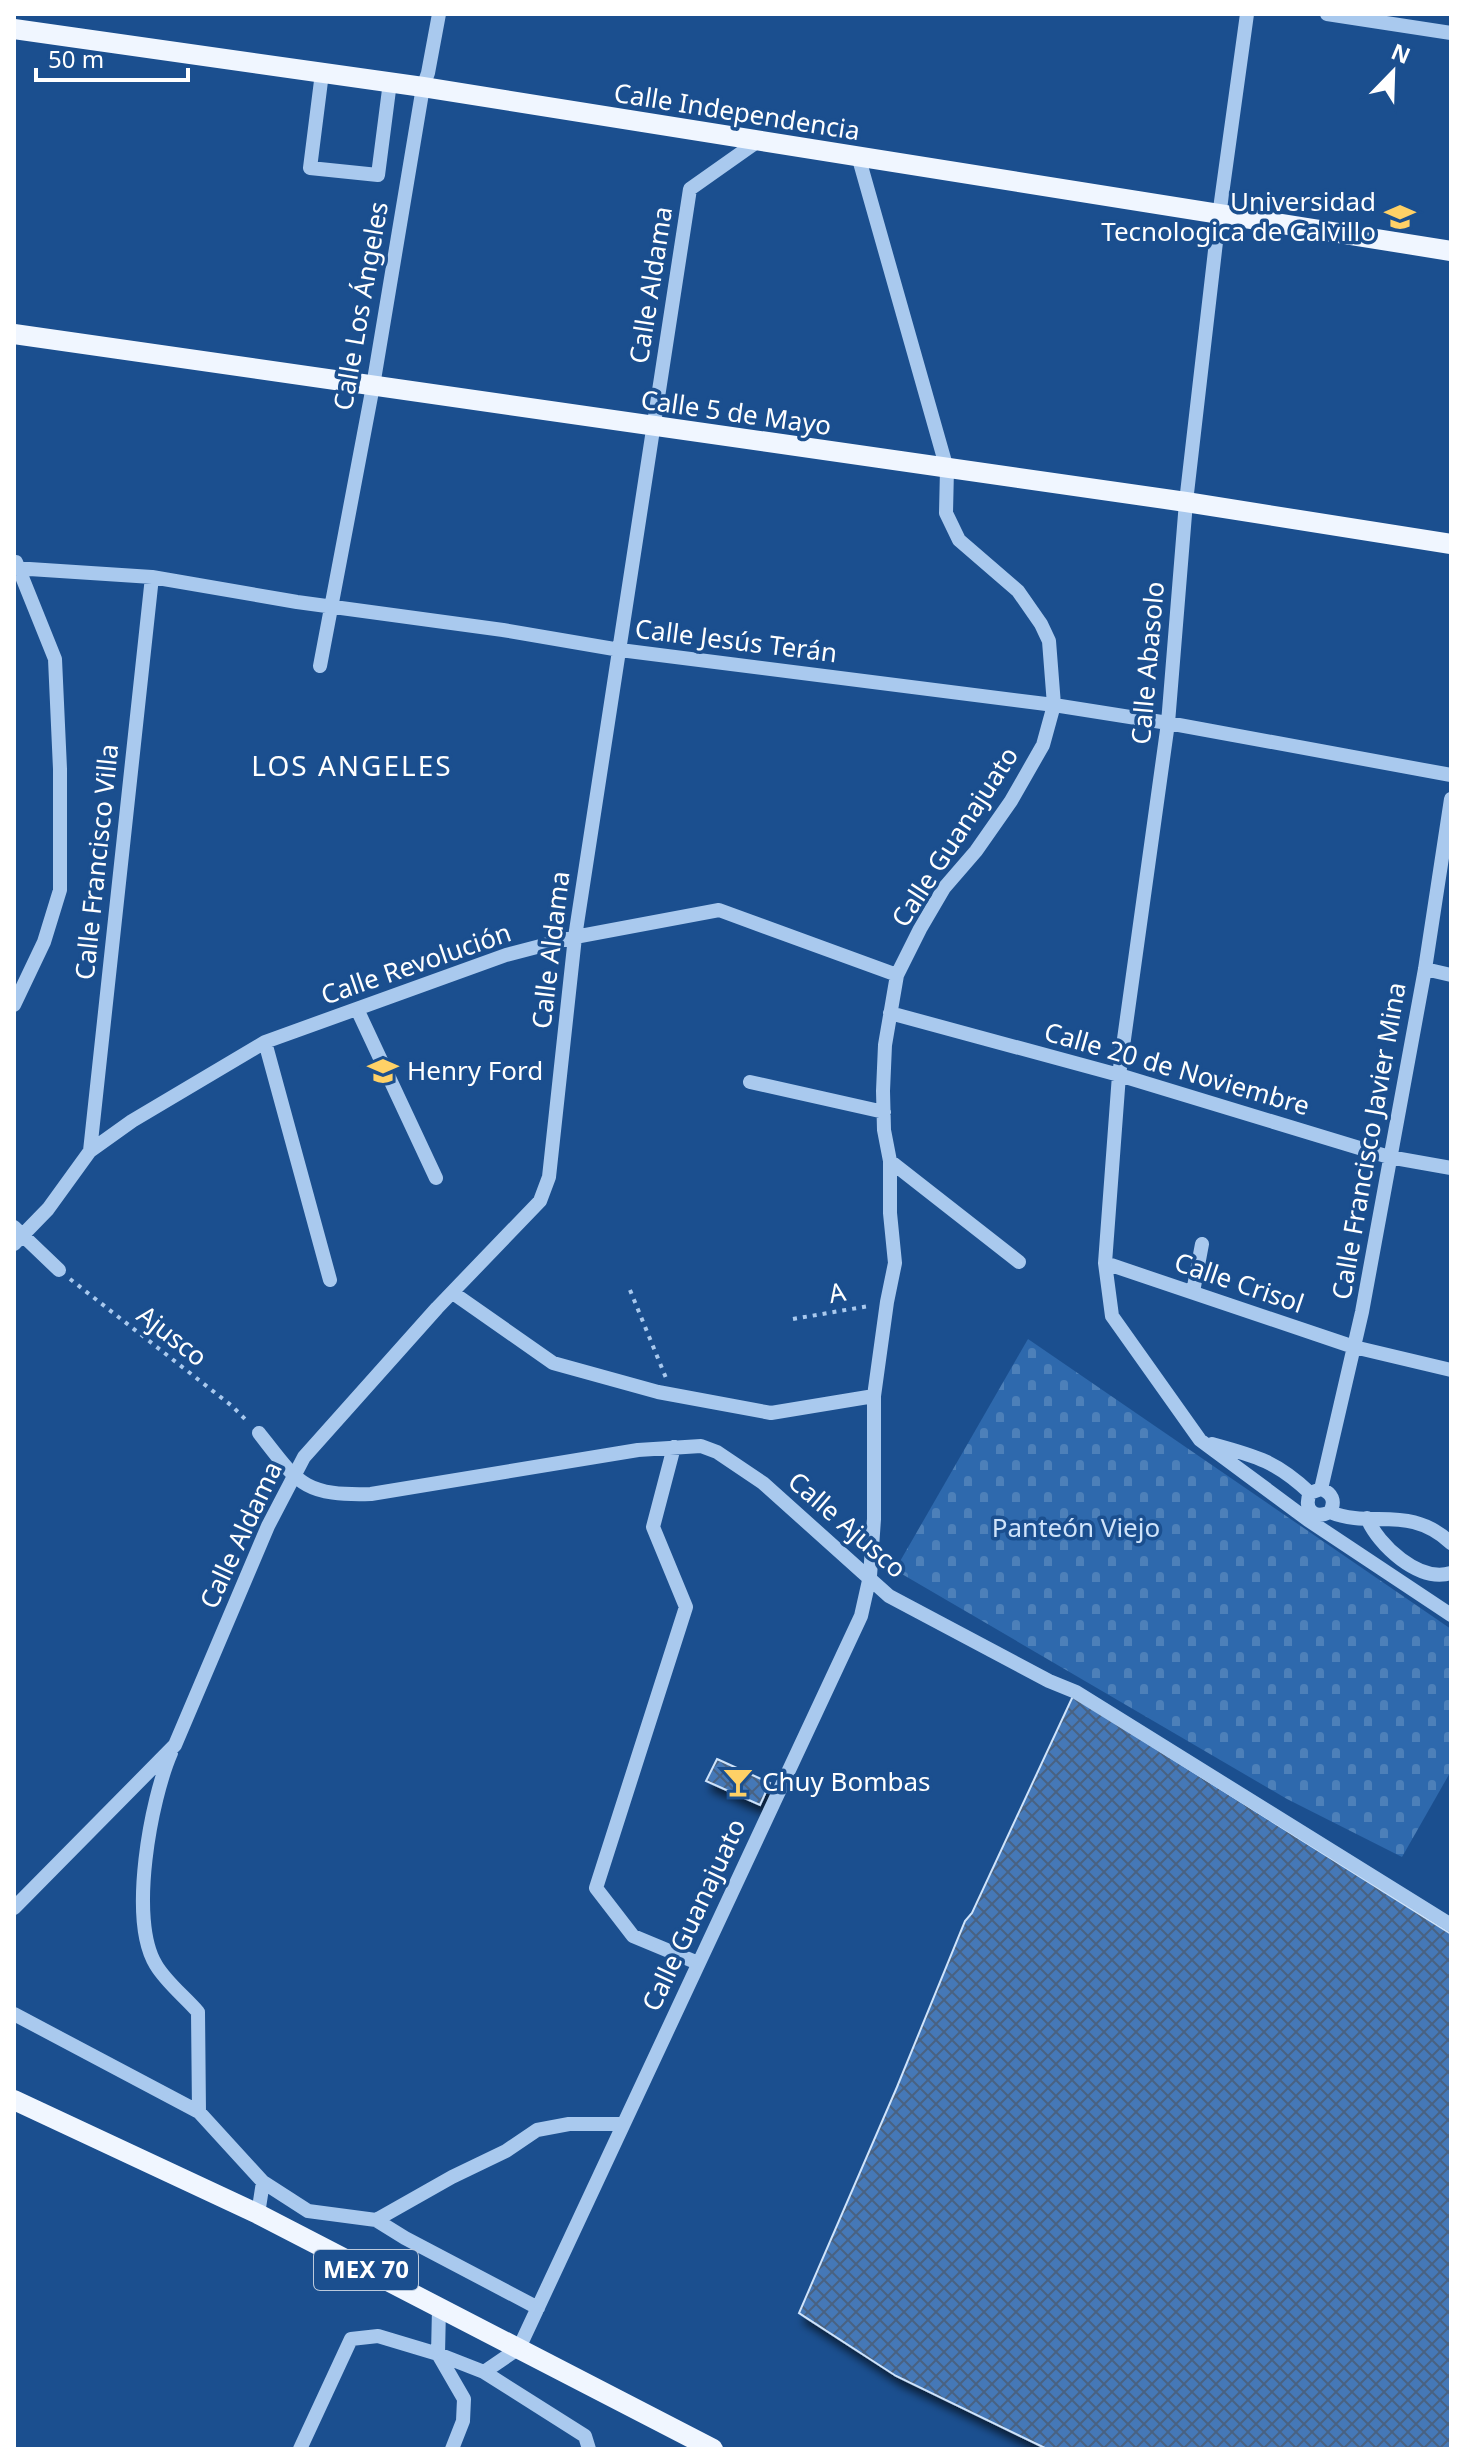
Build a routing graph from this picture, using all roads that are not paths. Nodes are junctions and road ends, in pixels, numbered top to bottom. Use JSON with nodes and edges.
{"nodes":[{"id":1,"x":439,"y":14,"type":"edge"},
{"id":2,"x":1247,"y":14,"type":"edge"},
{"id":3,"x":1327,"y":14,"type":"edge"},
{"id":4,"x":14,"y":29,"type":"edge"},
{"id":5,"x":1451,"y":33,"type":"edge"},
{"id":6,"x":322,"y":73,"type":"junction"},
{"id":7,"x":390,"y":82,"type":"junction"},
{"id":8,"x":423,"y":87,"type":"junction"},
{"id":9,"x":758,"y":141,"type":"junction"},
{"id":10,"x":859,"y":159,"type":"junction"},
{"id":11,"x":1219,"y":216,"type":"junction"},
{"id":12,"x":1451,"y":251,"type":"edge"},
{"id":13,"x":14,"y":334,"type":"edge"},
{"id":14,"x":373,"y":386,"type":"junction"},
{"id":15,"x":654,"y":427,"type":"junction"},
{"id":16,"x":947,"y":469,"type":"junction"},
{"id":17,"x":1186,"y":502,"type":"junction"},
{"id":18,"x":1451,"y":544,"type":"edge"},
{"id":19,"x":16,"y":565,"type":"edge"},
{"id":20,"x":152,"y":577,"type":"junction"},
{"id":21,"x":332,"y":608,"type":"junction"},
{"id":22,"x":620,"y":650,"type":"junction"},
{"id":23,"x":320,"y":666,"type":"dead end"},
{"id":24,"x":1054,"y":705,"type":"junction"},
{"id":25,"x":1168,"y":723,"type":"junction"},
{"id":26,"x":1451,"y":775,"type":"edge"},
{"id":27,"x":1451,"y":799,"type":"edge"},
{"id":28,"x":575,"y":937,"type":"junction"},
{"id":29,"x":1425,"y":969,"type":"junction"},
{"id":30,"x":897,"y":975,"type":"junction"},
{"id":31,"x":1451,"y":975,"type":"edge"},
{"id":32,"x":14,"y":1005,"type":"edge"},
{"id":33,"x":357,"y":1009,"type":"junction"},
{"id":34,"x":890,"y":1013,"type":"junction"},
{"id":35,"x":265,"y":1042,"type":"junction"},
{"id":36,"x":1119,"y":1075,"type":"junction"},
{"id":37,"x":750,"y":1082,"type":"dead end"},
{"id":38,"x":884,"y":1112,"type":"junction"},
{"id":39,"x":90,"y":1151,"type":"junction"},
{"id":40,"x":1389,"y":1157,"type":"junction"},
{"id":41,"x":890,"y":1161,"type":"junction"},
{"id":42,"x":1451,"y":1168,"type":"edge"},
{"id":43,"x":436,"y":1178,"type":"dead end"},
{"id":44,"x":17,"y":1235,"type":"edge"},
{"id":45,"x":1202,"y":1244,"type":"dead end"},
{"id":46,"x":1019,"y":1262,"type":"dead end"},
{"id":47,"x":1105,"y":1263,"type":"junction"},
{"id":48,"x":59,"y":1270,"type":"road end"},
{"id":49,"x":330,"y":1280,"type":"dead end"},
{"id":50,"x":1193,"y":1292,"type":"junction"},
{"id":51,"x":453,"y":1293,"type":"junction"},
{"id":52,"x":1354,"y":1347,"type":"junction"},
{"id":53,"x":1451,"y":1370,"type":"edge"},
{"id":54,"x":874,"y":1396,"type":"junction"},
{"id":55,"x":259,"y":1433,"type":"road end"},
{"id":56,"x":1200,"y":1440,"type":"junction"},
{"id":57,"x":674,"y":1447,"type":"junction"},
{"id":58,"x":293,"y":1477,"type":"junction"},
{"id":59,"x":1315,"y":1491,"type":"junction"},
{"id":60,"x":1330,"y":1512,"type":"junction"},
{"id":61,"x":1367,"y":1518,"type":"junction"},
{"id":62,"x":1451,"y":1543,"type":"edge"},
{"id":63,"x":1451,"y":1573,"type":"edge"},
{"id":64,"x":870,"y":1576,"type":"junction"},
{"id":65,"x":1451,"y":1615,"type":"edge"},
{"id":66,"x":175,"y":1745,"type":"junction"},
{"id":67,"x":14,"y":1908,"type":"edge"},
{"id":68,"x":1451,"y":1925,"type":"edge"},
{"id":69,"x":698,"y":1963,"type":"junction"},
{"id":70,"x":14,"y":2014,"type":"edge"},
{"id":71,"x":14,"y":2100,"type":"edge"},
{"id":72,"x":199,"y":2112,"type":"junction"},
{"id":73,"x":623,"y":2124,"type":"junction"},
{"id":74,"x":263,"y":2182,"type":"junction"},
{"id":75,"x":258,"y":2214,"type":"junction"},
{"id":76,"x":376,"y":2220,"type":"junction"},
{"id":77,"x":439,"y":2308,"type":"junction"},
{"id":78,"x":538,"y":2308,"type":"junction"},
{"id":79,"x":519,"y":2348,"type":"junction"},
{"id":80,"x":438,"y":2354,"type":"junction"},
{"id":81,"x":484,"y":2372,"type":"junction"},
{"id":82,"x":300,"y":2449,"type":"edge"},
{"id":83,"x":452,"y":2449,"type":"edge"},
{"id":84,"x":589,"y":2449,"type":"edge"},
{"id":85,"x":713,"y":2449,"type":"edge"}],
"edges":[{"from":1,"to":8,"type":"street","name":"Calle Los Ángeles"},
{"from":2,"to":11,"type":"street","name":"Calle Abasolo"},
{"from":3,"to":5,"type":"street"},
{"from":4,"to":6,"type":"main road","name":"Calle Independencia"},
{"from":6,"to":7,"type":"main road","name":"Calle Independencia"},
{"from":6,"to":7,"type":"street"},
{"from":7,"to":8,"type":"main road","name":"Calle Independencia"},
{"from":8,"to":9,"type":"main road","name":"Calle Independencia"},
{"from":8,"to":14,"type":"street","name":"Calle Los Ángeles"},
{"from":9,"to":10,"type":"main road","name":"Calle Independencia"},
{"from":9,"to":15,"type":"street","name":"Calle Aldama"},
{"from":10,"to":11,"type":"main road","name":"Calle Independencia"},
{"from":10,"to":16,"type":"street","name":"Calle Guanajuato"},
{"from":11,"to":12,"type":"main road","name":"Calle Independencia"},
{"from":11,"to":17,"type":"street","name":"Calle Abasolo"},
{"from":13,"to":14,"type":"main road","name":"Calle 5 de Mayo"},
{"from":14,"to":15,"type":"main road","name":"Calle 5 de Mayo"},
{"from":14,"to":21,"type":"street","name":"Calle Los Ángeles"},
{"from":15,"to":16,"type":"main road","name":"Calle 5 de Mayo"},
{"from":15,"to":22,"type":"street","name":"Calle Aldama"},
{"from":16,"to":17,"type":"main road","name":"Calle 5 de Mayo"},
{"from":16,"to":24,"type":"street","name":"Calle Guanajuato"},
{"from":17,"to":18,"type":"main road","name":"Calle 5 de Mayo"},
{"from":17,"to":25,"type":"street","name":"Calle Abasolo"},
{"from":19,"to":20,"type":"street","name":"Calle Jesús Terán"},
{"from":19,"to":32,"type":"street"},
{"from":20,"to":21,"type":"street","name":"Calle Jesús Terán"},
{"from":20,"to":39,"type":"street","name":"Calle Francisco Villa"},
{"from":21,"to":22,"type":"street","name":"Calle Jesús Terán"},
{"from":21,"to":23,"type":"street","name":"Calle Los Ángeles"},
{"from":22,"to":24,"type":"street","name":"Calle Jesús Terán"},
{"from":22,"to":28,"type":"street","name":"Calle Aldama"},
{"from":24,"to":25,"type":"street","name":"Calle Jesús Terán"},
{"from":24,"to":30,"type":"street","name":"Calle Guanajuato"},
{"from":25,"to":26,"type":"street","name":"Calle Jesús Terán"},
{"from":25,"to":36,"type":"street","name":"Calle Abasolo"},
{"from":27,"to":29,"type":"street","name":"Calle Francisco Javier Mina"},
{"from":28,"to":30,"type":"street","name":"Calle Revolución"},
{"from":28,"to":33,"type":"street","name":"Calle Revolución"},
{"from":28,"to":51,"type":"street","name":"Calle Aldama"},
{"from":29,"to":31,"type":"street"},
{"from":29,"to":40,"type":"street","name":"Calle Francisco Javier Mina"},
{"from":30,"to":34,"type":"street","name":"Calle Guanajuato"},
{"from":33,"to":35,"type":"street","name":"Calle Revolución"},
{"from":33,"to":43,"type":"street"},
{"from":34,"to":36,"type":"street","name":"Calle 20 de Noviembre"},
{"from":34,"to":38,"type":"street","name":"Calle Guanajuato"},
{"from":35,"to":39,"type":"street","name":"Calle Revolución"},
{"from":35,"to":49,"type":"street"},
{"from":36,"to":40,"type":"street","name":"Calle 20 de Noviembre"},
{"from":36,"to":47,"type":"street","name":"Calle Abasolo"},
{"from":37,"to":38,"type":"street"},
{"from":38,"to":41,"type":"street","name":"Calle Guanajuato"},
{"from":39,"to":44,"type":"street","name":"Calle Revolución"},
{"from":40,"to":42,"type":"street","name":"Calle 20 de Noviembre"},
{"from":40,"to":52,"type":"street","name":"Calle Francisco Javier Mina"},
{"from":41,"to":46,"type":"street"},
{"from":41,"to":54,"type":"street","name":"Calle Guanajuato"},
{"from":44,"to":48,"type":"street"},
{"from":45,"to":50,"type":"street"},
{"from":47,"to":50,"type":"street","name":"Calle Crisol"},
{"from":47,"to":56,"type":"street","name":"Calle Abasolo"},
{"from":50,"to":52,"type":"street","name":"Calle Crisol"},
{"from":51,"to":54,"type":"street"},
{"from":51,"to":58,"type":"street","name":"Calle Aldama"},
{"from":52,"to":53,"type":"street","name":"Calle Crisol"},
{"from":52,"to":59,"type":"street","name":"Calle Francisco Javier Mina"},
{"from":54,"to":64,"type":"street","name":"Calle Guanajuato"},
{"from":55,"to":58,"type":"street","name":"Calle Ajusco"},
{"from":56,"to":59,"type":"street"},
{"from":56,"to":65,"type":"street"},
{"from":57,"to":58,"type":"street","name":"Calle Ajusco"},
{"from":57,"to":64,"type":"street","name":"Calle Ajusco"},
{"from":57,"to":69,"type":"street"},
{"from":58,"to":66,"type":"street","name":"Calle Aldama"},
{"from":59,"to":60,"type":"street"},
{"from":59,"to":60,"type":"street"},
{"from":60,"to":61,"type":"street"},
{"from":61,"to":62,"type":"street"},
{"from":61,"to":63,"type":"street"},
{"from":64,"to":68,"type":"street","name":"Calle Ajusco"},
{"from":64,"to":69,"type":"street","name":"Calle Guanajuato"},
{"from":66,"to":67,"type":"street","name":"Calle Aldama"},
{"from":66,"to":72,"type":"street"},
{"from":69,"to":73,"type":"street","name":"Calle Guanajuato"},
{"from":70,"to":72,"type":"street"},
{"from":71,"to":75,"type":"main road","number":"MEX 70"},
{"from":72,"to":74,"type":"street"},
{"from":73,"to":76,"type":"street"},
{"from":73,"to":78,"type":"street","name":"Calle Guanajuato"},
{"from":74,"to":75,"type":"street"},
{"from":74,"to":76,"type":"street"},
{"from":75,"to":77,"type":"main road","number":"MEX 70"},
{"from":76,"to":78,"type":"street"},
{"from":77,"to":79,"type":"main road","number":"MEX 70"},
{"from":77,"to":80,"type":"street"},
{"from":78,"to":79,"type":"street","name":"Calle Guanajuato"},
{"from":79,"to":81,"type":"street"},
{"from":79,"to":85,"type":"main road","number":"MEX 70"},
{"from":80,"to":81,"type":"street"},
{"from":80,"to":82,"type":"street"},
{"from":80,"to":83,"type":"street"},
{"from":81,"to":84,"type":"street"}]}
